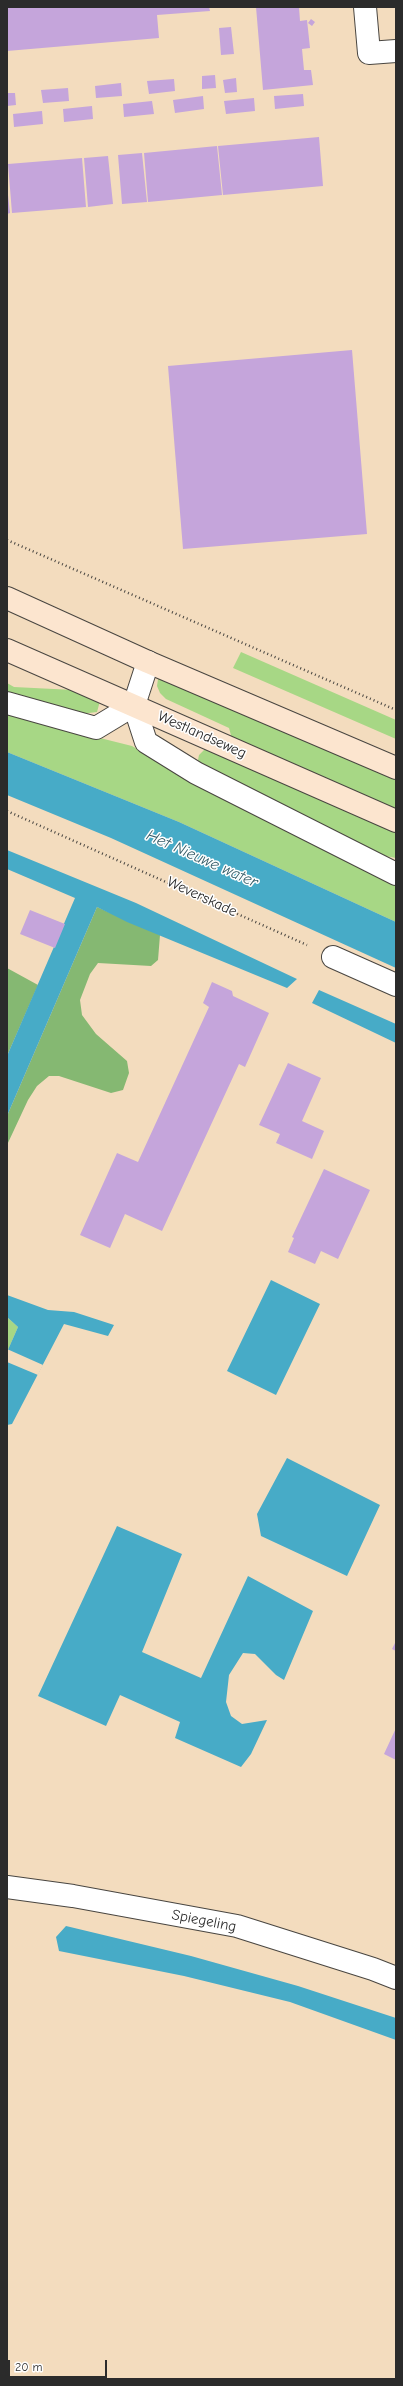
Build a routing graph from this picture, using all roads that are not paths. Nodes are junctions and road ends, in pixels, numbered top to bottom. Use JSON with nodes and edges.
{"nodes":[{"id":1,"x":365,"y":7,"type":"edge"},
{"id":2,"x":396,"y":51,"type":"edge"},
{"id":3,"x":7,"y":598,"type":"edge"},
{"id":4,"x":7,"y":650,"type":"edge"},
{"id":5,"x":148,"y":662,"type":"junction"},
{"id":6,"x":7,"y":703,"type":"edge"},
{"id":7,"x":134,"y":705,"type":"junction"},
{"id":8,"x":396,"y":768,"type":"edge"},
{"id":9,"x":396,"y":821,"type":"edge"},
{"id":10,"x":396,"y":874,"type":"edge"},
{"id":11,"x":333,"y":957,"type":"road end"},
{"id":12,"x":396,"y":985,"type":"edge"},
{"id":13,"x":7,"y":1887,"type":"edge"},
{"id":14,"x":396,"y":1978,"type":"edge"}],
"edges":[{"from":1,"to":2,"type":"street"},
{"from":3,"to":5,"type":"main road"},
{"from":4,"to":7,"type":"main road","name":"Westlandseweg"},
{"from":5,"to":7,"type":"street"},
{"from":5,"to":8,"type":"main road"},
{"from":6,"to":7,"type":"street"},
{"from":7,"to":9,"type":"main road","name":"Westlandseweg"},
{"from":7,"to":10,"type":"street"},
{"from":11,"to":12,"type":"street"},
{"from":13,"to":14,"type":"street","name":"Spiegeling"}]}
